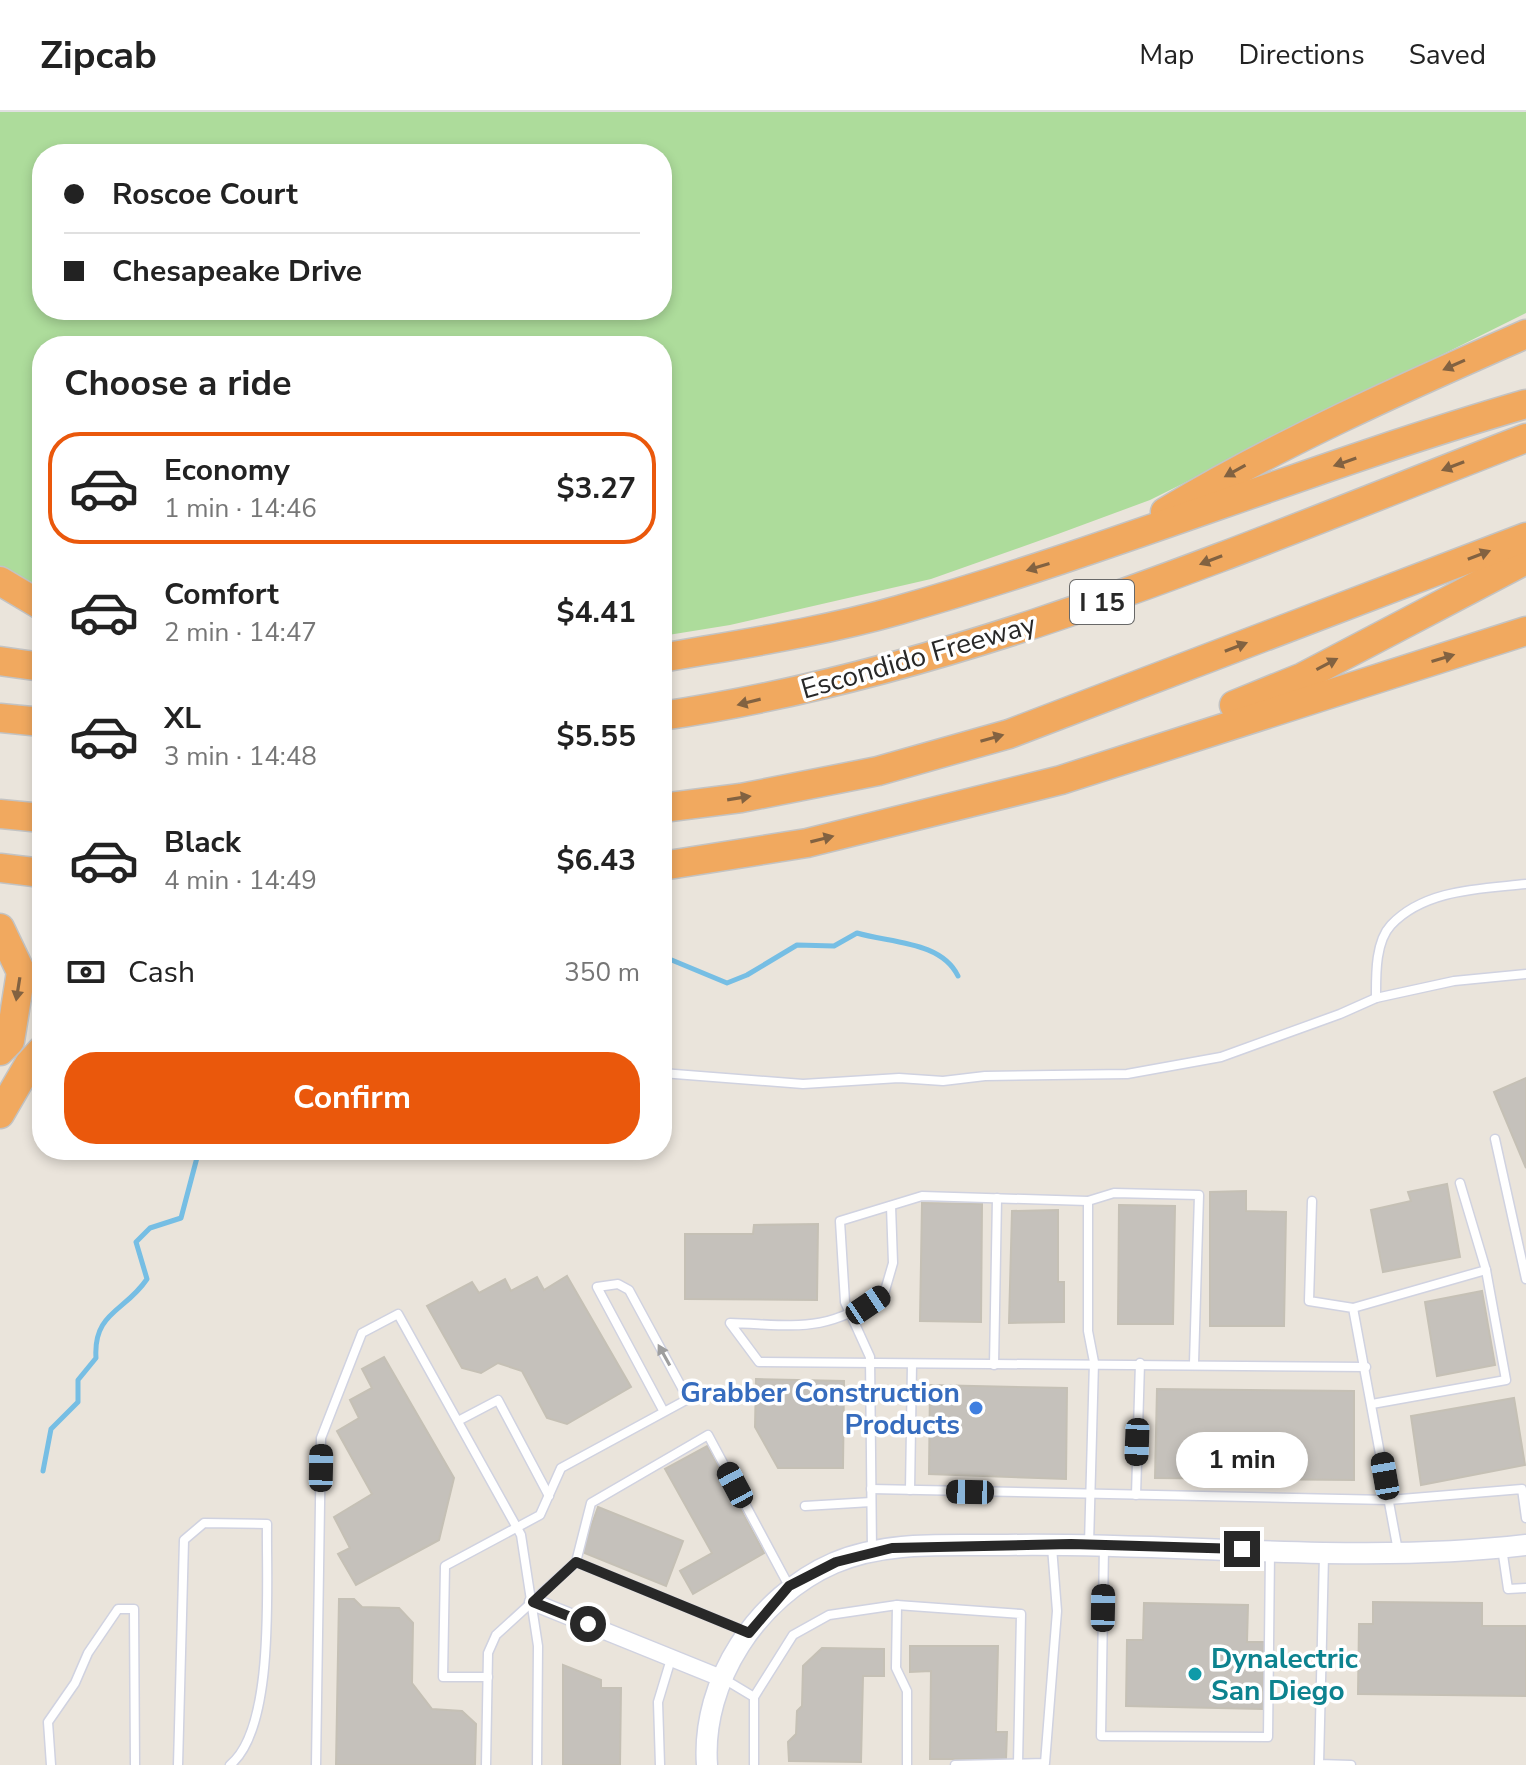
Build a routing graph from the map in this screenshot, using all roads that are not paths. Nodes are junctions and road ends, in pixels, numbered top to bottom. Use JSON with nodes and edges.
{"nodes":[{"id":1,"x":1526,"y":334,"type":"edge"},
{"id":2,"x":1526,"y":404,"type":"edge"},
{"id":3,"x":1526,"y":438,"type":"edge"},
{"id":4,"x":1526,"y":537,"type":"edge"},
{"id":5,"x":1113,"y":543,"type":"junction"},
{"id":6,"x":1526,"y":560,"type":"edge"},
{"id":7,"x":0,"y":581,"type":"edge"},
{"id":8,"x":32,"y":600,"type":"edge"},
{"id":9,"x":1526,"y":631,"type":"edge"},
{"id":10,"x":672,"y":656,"type":"edge"},
{"id":11,"x":0,"y":661,"type":"edge"},
{"id":12,"x":32,"y":666,"type":"edge"},
{"id":13,"x":672,"y":715,"type":"edge"},
{"id":14,"x":0,"y":718,"type":"edge"},
{"id":15,"x":32,"y":721,"type":"edge"},
{"id":16,"x":994,"y":797,"type":"junction"},
{"id":17,"x":672,"y":807,"type":"edge"},
{"id":18,"x":0,"y":814,"type":"edge"},
{"id":19,"x":32,"y":817,"type":"edge"},
{"id":20,"x":672,"y":864,"type":"edge"},
{"id":21,"x":0,"y":868,"type":"edge"},
{"id":22,"x":32,"y":872,"type":"edge"},
{"id":23,"x":1526,"y":884,"type":"edge"},
{"id":24,"x":0,"y":928,"type":"edge"},
{"id":25,"x":1526,"y":974,"type":"edge"},
{"id":26,"x":1376,"y":998,"type":"junction"},
{"id":27,"x":0,"y":1051,"type":"edge"},
{"id":28,"x":32,"y":1061,"type":"edge"},
{"id":29,"x":672,"y":1074,"type":"edge"},
{"id":30,"x":0,"y":1114,"type":"edge"},
{"id":31,"x":1495,"y":1139,"type":"dead end"},
{"id":32,"x":1460,"y":1183,"type":"dead end"},
{"id":33,"x":997,"y":1198,"type":"junction"},
{"id":34,"x":1088,"y":1201,"type":"junction"},
{"id":35,"x":1312,"y":1201,"type":"dead end"},
{"id":36,"x":891,"y":1206,"type":"junction"},
{"id":37,"x":1486,"y":1270,"type":"junction"},
{"id":38,"x":1526,"y":1279,"type":"edge"},
{"id":39,"x":1353,"y":1308,"type":"junction"},
{"id":40,"x":851,"y":1316,"type":"junction"},
{"id":41,"x":1094,"y":1362,"type":"junction"},
{"id":42,"x":870,"y":1363,"type":"junction"},
{"id":43,"x":1140,"y":1363,"type":"junction"},
{"id":44,"x":1194,"y":1363,"type":"junction"},
{"id":45,"x":912,"y":1364,"type":"junction"},
{"id":46,"x":994,"y":1365,"type":"junction"},
{"id":47,"x":1366,"y":1367,"type":"junction"},
{"id":48,"x":1372,"y":1404,"type":"junction"},
{"id":49,"x":664,"y":1412,"type":"junction"},
{"id":50,"x":458,"y":1421,"type":"junction"},
{"id":51,"x":871,"y":1489,"type":"junction"},
{"id":52,"x":910,"y":1490,"type":"junction"},
{"id":53,"x":1090,"y":1494,"type":"junction"},
{"id":54,"x":1136,"y":1495,"type":"junction"},
{"id":55,"x":549,"y":1496,"type":"junction"},
{"id":56,"x":1389,"y":1500,"type":"junction"},
{"id":57,"x":871,"y":1502,"type":"junction"},
{"id":58,"x":805,"y":1506,"type":"dead end"},
{"id":59,"x":1526,"y":1518,"type":"edge"},
{"id":60,"x":517,"y":1527,"type":"junction"},
{"id":61,"x":1052,"y":1544,"type":"junction"},
{"id":62,"x":1096,"y":1545,"type":"junction"},
{"id":63,"x":1526,"y":1545,"type":"edge"},
{"id":64,"x":1502,"y":1548,"type":"junction"},
{"id":65,"x":1270,"y":1550,"type":"junction"},
{"id":66,"x":1324,"y":1550,"type":"junction"},
{"id":67,"x":1398,"y":1551,"type":"junction"},
{"id":68,"x":872,"y":1553,"type":"junction"},
{"id":69,"x":576,"y":1562,"type":"junction"},
{"id":70,"x":789,"y":1586,"type":"junction"},
{"id":71,"x":1526,"y":1588,"type":"edge"},
{"id":72,"x":533,"y":1602,"type":"junction"},
{"id":73,"x":897,"y":1605,"type":"junction"},
{"id":74,"x":749,"y":1633,"type":"junction"},
{"id":75,"x":672,"y":1658,"type":"junction"},
{"id":76,"x":488,"y":1677,"type":"junction"},
{"id":77,"x":721,"y":1678,"type":"junction"},
{"id":78,"x":754,"y":1697,"type":"junction"},
{"id":79,"x":1018,"y":1764,"type":"edge"},
{"id":80,"x":51,"y":1765,"type":"edge"},
{"id":81,"x":135,"y":1765,"type":"edge"},
{"id":82,"x":178,"y":1765,"type":"edge"},
{"id":83,"x":230,"y":1765,"type":"edge"},
{"id":84,"x":316,"y":1765,"type":"edge"},
{"id":85,"x":486,"y":1765,"type":"edge"},
{"id":86,"x":537,"y":1765,"type":"edge"},
{"id":87,"x":660,"y":1765,"type":"edge"},
{"id":88,"x":707,"y":1765,"type":"edge"},
{"id":89,"x":754,"y":1765,"type":"edge"},
{"id":90,"x":907,"y":1765,"type":"edge"},
{"id":91,"x":955,"y":1765,"type":"edge"},
{"id":92,"x":1351,"y":1765,"type":"edge"}],
"edges":[{"from":1,"to":5,"type":"highway","one_way":true},
{"from":2,"to":5,"type":"highway","one_way":true},
{"from":3,"to":13,"type":"highway","name":"Escondido Freeway","number":"I 15","one_way":true},
{"from":17,"to":4,"type":"highway","one_way":true},
{"from":5,"to":10,"type":"highway","one_way":true},
{"from":16,"to":6,"type":"highway","one_way":true},
{"from":7,"to":8,"type":"highway"},
{"from":16,"to":9,"type":"highway","one_way":true},
{"from":11,"to":12,"type":"highway"},
{"from":14,"to":15,"type":"highway"},
{"from":20,"to":16,"type":"highway","one_way":true},
{"from":18,"to":19,"type":"highway"},
{"from":21,"to":22,"type":"highway"},
{"from":23,"to":26,"type":"lane"},
{"from":24,"to":27,"type":"highway","one_way":true},
{"from":25,"to":26,"type":"lane"},
{"from":26,"to":29,"type":"lane"},
{"from":28,"to":30,"type":"highway"},
{"from":31,"to":38,"type":"lane"},
{"from":32,"to":37,"type":"lane"},
{"from":33,"to":34,"type":"lane"},
{"from":33,"to":36,"type":"lane"},
{"from":33,"to":46,"type":"lane"},
{"from":34,"to":41,"type":"lane"},
{"from":34,"to":44,"type":"lane"},
{"from":35,"to":39,"type":"lane"},
{"from":36,"to":40,"type":"lane"},
{"from":36,"to":40,"type":"lane"},
{"from":37,"to":39,"type":"lane"},
{"from":37,"to":48,"type":"lane"},
{"from":39,"to":47,"type":"lane"},
{"from":40,"to":42,"type":"lane"},
{"from":40,"to":42,"type":"lane"},
{"from":41,"to":43,"type":"lane"},
{"from":41,"to":46,"type":"lane"},
{"from":41,"to":53,"type":"lane"},
{"from":42,"to":45,"type":"lane"},
{"from":42,"to":51,"type":"lane"},
{"from":43,"to":44,"type":"lane"},
{"from":43,"to":54,"type":"lane"},
{"from":44,"to":47,"type":"lane"},
{"from":45,"to":46,"type":"lane"},
{"from":45,"to":52,"type":"lane"},
{"from":47,"to":48,"type":"lane"},
{"from":48,"to":56,"type":"lane"},
{"from":49,"to":49,"type":"lane","one_way":true},
{"from":49,"to":55,"type":"lane"},
{"from":50,"to":55,"type":"lane"},
{"from":50,"to":60,"type":"lane"},
{"from":50,"to":84,"type":"lane"},
{"from":51,"to":52,"type":"lane"},
{"from":51,"to":57,"type":"lane"},
{"from":52,"to":53,"type":"lane"},
{"from":53,"to":54,"type":"lane"},
{"from":53,"to":62,"type":"lane"},
{"from":54,"to":56,"type":"lane"},
{"from":55,"to":60,"type":"lane"},
{"from":56,"to":59,"type":"lane"},
{"from":56,"to":67,"type":"lane"},
{"from":57,"to":58,"type":"lane"},
{"from":57,"to":68,"type":"lane"},
{"from":60,"to":72,"type":"lane"},
{"from":60,"to":76,"type":"lane"},
{"from":61,"to":62,"type":"street"},
{"from":61,"to":68,"type":"street"},
{"from":61,"to":79,"type":"lane"},
{"from":62,"to":65,"type":"street"},
{"from":62,"to":65,"type":"lane"},
{"from":63,"to":64,"type":"street"},
{"from":64,"to":67,"type":"street"},
{"from":64,"to":71,"type":"lane"},
{"from":65,"to":66,"type":"street"},
{"from":66,"to":67,"type":"street"},
{"from":66,"to":92,"type":"lane"},
{"from":68,"to":70,"type":"street"},
{"from":69,"to":70,"type":"lane"},
{"from":69,"to":72,"type":"lane"},
{"from":69,"to":74,"type":"lane"},
{"from":70,"to":74,"type":"street"},
{"from":72,"to":75,"type":"street"},
{"from":72,"to":76,"type":"lane"},
{"from":72,"to":86,"type":"lane"},
{"from":73,"to":78,"type":"lane"},
{"from":73,"to":79,"type":"lane"},
{"from":73,"to":90,"type":"lane"},
{"from":74,"to":77,"type":"street"},
{"from":75,"to":77,"type":"street"},
{"from":75,"to":87,"type":"lane"},
{"from":76,"to":85,"type":"lane"},
{"from":77,"to":78,"type":"lane"},
{"from":77,"to":88,"type":"street"},
{"from":78,"to":89,"type":"lane"},
{"from":79,"to":91,"type":"lane"},
{"from":80,"to":81,"type":"lane"},
{"from":82,"to":83,"type":"lane"}]}
